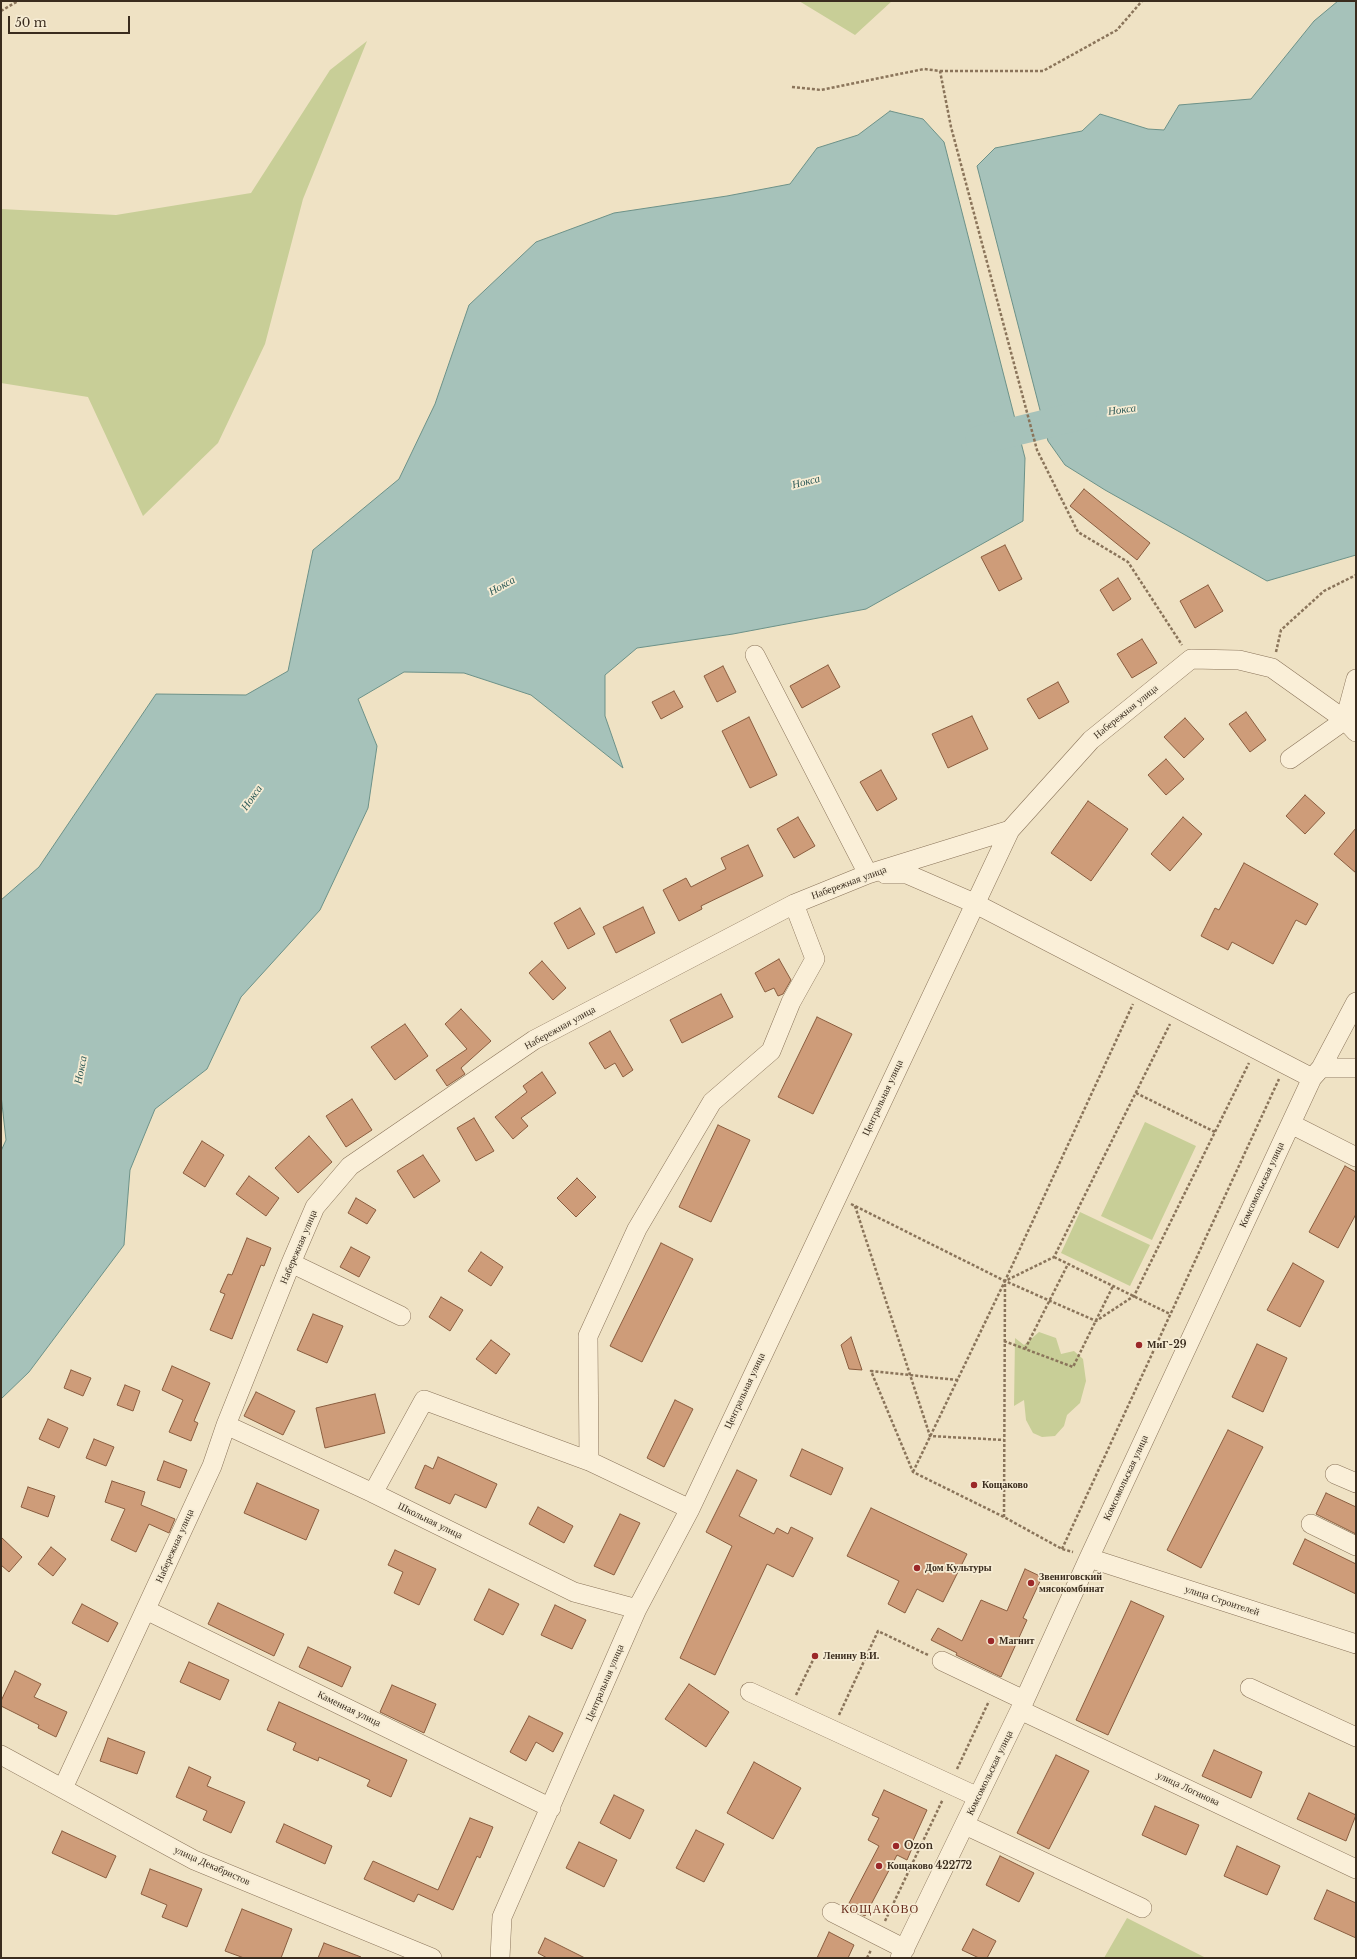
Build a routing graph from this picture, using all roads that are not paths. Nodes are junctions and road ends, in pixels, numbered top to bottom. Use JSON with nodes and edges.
{"nodes":[{"id":1,"x":755,"y":655,"type":"dead end"},
{"id":2,"x":1356,"y":679,"type":"edge"},
{"id":3,"x":1352,"y":723,"type":"edge"},
{"id":4,"x":1290,"y":759,"type":"dead end"},
{"id":5,"x":1010,"y":830,"type":"junction"},
{"id":6,"x":868,"y":874,"type":"junction"},
{"id":7,"x":974,"y":903,"type":"junction"},
{"id":8,"x":794,"y":904,"type":"junction"},
{"id":9,"x":1356,"y":1002,"type":"edge"},
{"id":10,"x":1356,"y":1068,"type":"edge"},
{"id":11,"x":1316,"y":1073,"type":"junction"},
{"id":12,"x":1291,"y":1124,"type":"junction"},
{"id":13,"x":1356,"y":1157,"type":"edge"},
{"id":14,"x":291,"y":1263,"type":"junction"},
{"id":15,"x":401,"y":1316,"type":"dead end"},
{"id":16,"x":226,"y":1426,"type":"junction"},
{"id":17,"x":589,"y":1461,"type":"junction"},
{"id":18,"x":1335,"y":1474,"type":"dead end"},
{"id":19,"x":1356,"y":1483,"type":"edge"},
{"id":20,"x":373,"y":1493,"type":"junction"},
{"id":21,"x":690,"y":1509,"type":"junction"},
{"id":22,"x":1311,"y":1524,"type":"dead end"},
{"id":23,"x":1356,"y":1546,"type":"edge"},
{"id":24,"x":1089,"y":1558,"type":"junction"},
{"id":25,"x":637,"y":1609,"type":"junction"},
{"id":26,"x":146,"y":1610,"type":"junction"},
{"id":27,"x":1356,"y":1644,"type":"edge"},
{"id":28,"x":942,"y":1661,"type":"road end"},
{"id":29,"x":1250,"y":1688,"type":"dead end"},
{"id":30,"x":750,"y":1692,"type":"dead end"},
{"id":31,"x":1022,"y":1705,"type":"junction"},
{"id":32,"x":1356,"y":1737,"type":"edge"},
{"id":33,"x":1,"y":1755,"type":"edge"},
{"id":34,"x":63,"y":1788,"type":"junction"},
{"id":35,"x":978,"y":1797,"type":"junction"},
{"id":36,"x":551,"y":1808,"type":"junction"},
{"id":37,"x":965,"y":1825,"type":"junction"},
{"id":38,"x":1356,"y":1869,"type":"edge"},
{"id":39,"x":1142,"y":1908,"type":"dead end"},
{"id":40,"x":832,"y":1912,"type":"dead end"},
{"id":41,"x":902,"y":1953,"type":"edge"},
{"id":42,"x":425,"y":1957,"type":"edge"},
{"id":43,"x":500,"y":1958,"type":"edge"}],
"edges":[{"from":1,"to":6,"type":"street"},
{"from":2,"to":3,"type":"street"},
{"from":3,"to":4,"type":"street"},
{"from":3,"to":5,"type":"street","name":"Набережная улица"},
{"from":5,"to":6,"type":"street","name":"Набережная улица"},
{"from":5,"to":7,"type":"street","name":"Центральная улица"},
{"from":6,"to":7,"type":"street"},
{"from":6,"to":8,"type":"street","name":"Набережная улица"},
{"from":7,"to":11,"type":"street"},
{"from":7,"to":21,"type":"street","name":"Центральная улица"},
{"from":8,"to":14,"type":"street","name":"Набережная улица"},
{"from":8,"to":17,"type":"street"},
{"from":9,"to":11,"type":"street","name":"Комсомольская улица"},
{"from":10,"to":11,"type":"street"},
{"from":11,"to":12,"type":"street","name":"Комсомольская улица"},
{"from":12,"to":13,"type":"street"},
{"from":12,"to":24,"type":"street","name":"Комсомольская улица"},
{"from":14,"to":15,"type":"street"},
{"from":14,"to":16,"type":"street","name":"Набережная улица"},
{"from":16,"to":20,"type":"street","name":"Школьная улица"},
{"from":16,"to":26,"type":"street","name":"Набережная улица"},
{"from":17,"to":20,"type":"street"},
{"from":17,"to":21,"type":"street"},
{"from":18,"to":19,"type":"street"},
{"from":20,"to":25,"type":"street","name":"Школьная улица"},
{"from":21,"to":25,"type":"street","name":"Центральная улица"},
{"from":22,"to":23,"type":"street"},
{"from":24,"to":27,"type":"street","name":"улица Строителей"},
{"from":24,"to":31,"type":"street","name":"Комсомольская улица"},
{"from":25,"to":36,"type":"street","name":"Центральная улица"},
{"from":26,"to":34,"type":"street","name":"Набережная улица"},
{"from":26,"to":36,"type":"street","name":"Каменная улица"},
{"from":28,"to":31,"type":"street","name":"улица Логинова"},
{"from":29,"to":32,"type":"street"},
{"from":30,"to":35,"type":"street"},
{"from":31,"to":35,"type":"street","name":"Комсомольская улица"},
{"from":31,"to":38,"type":"street","name":"улица Логинова"},
{"from":33,"to":34,"type":"street","name":"улица Декабристов"},
{"from":34,"to":42,"type":"street","name":"улица Декабристов"},
{"from":35,"to":37,"type":"street","name":"Комсомольская улица"},
{"from":36,"to":43,"type":"street","name":"Центральная улица"},
{"from":37,"to":39,"type":"street"},
{"from":37,"to":41,"type":"street","name":"Комсомольская улица"},
{"from":40,"to":41,"type":"street"}]}
